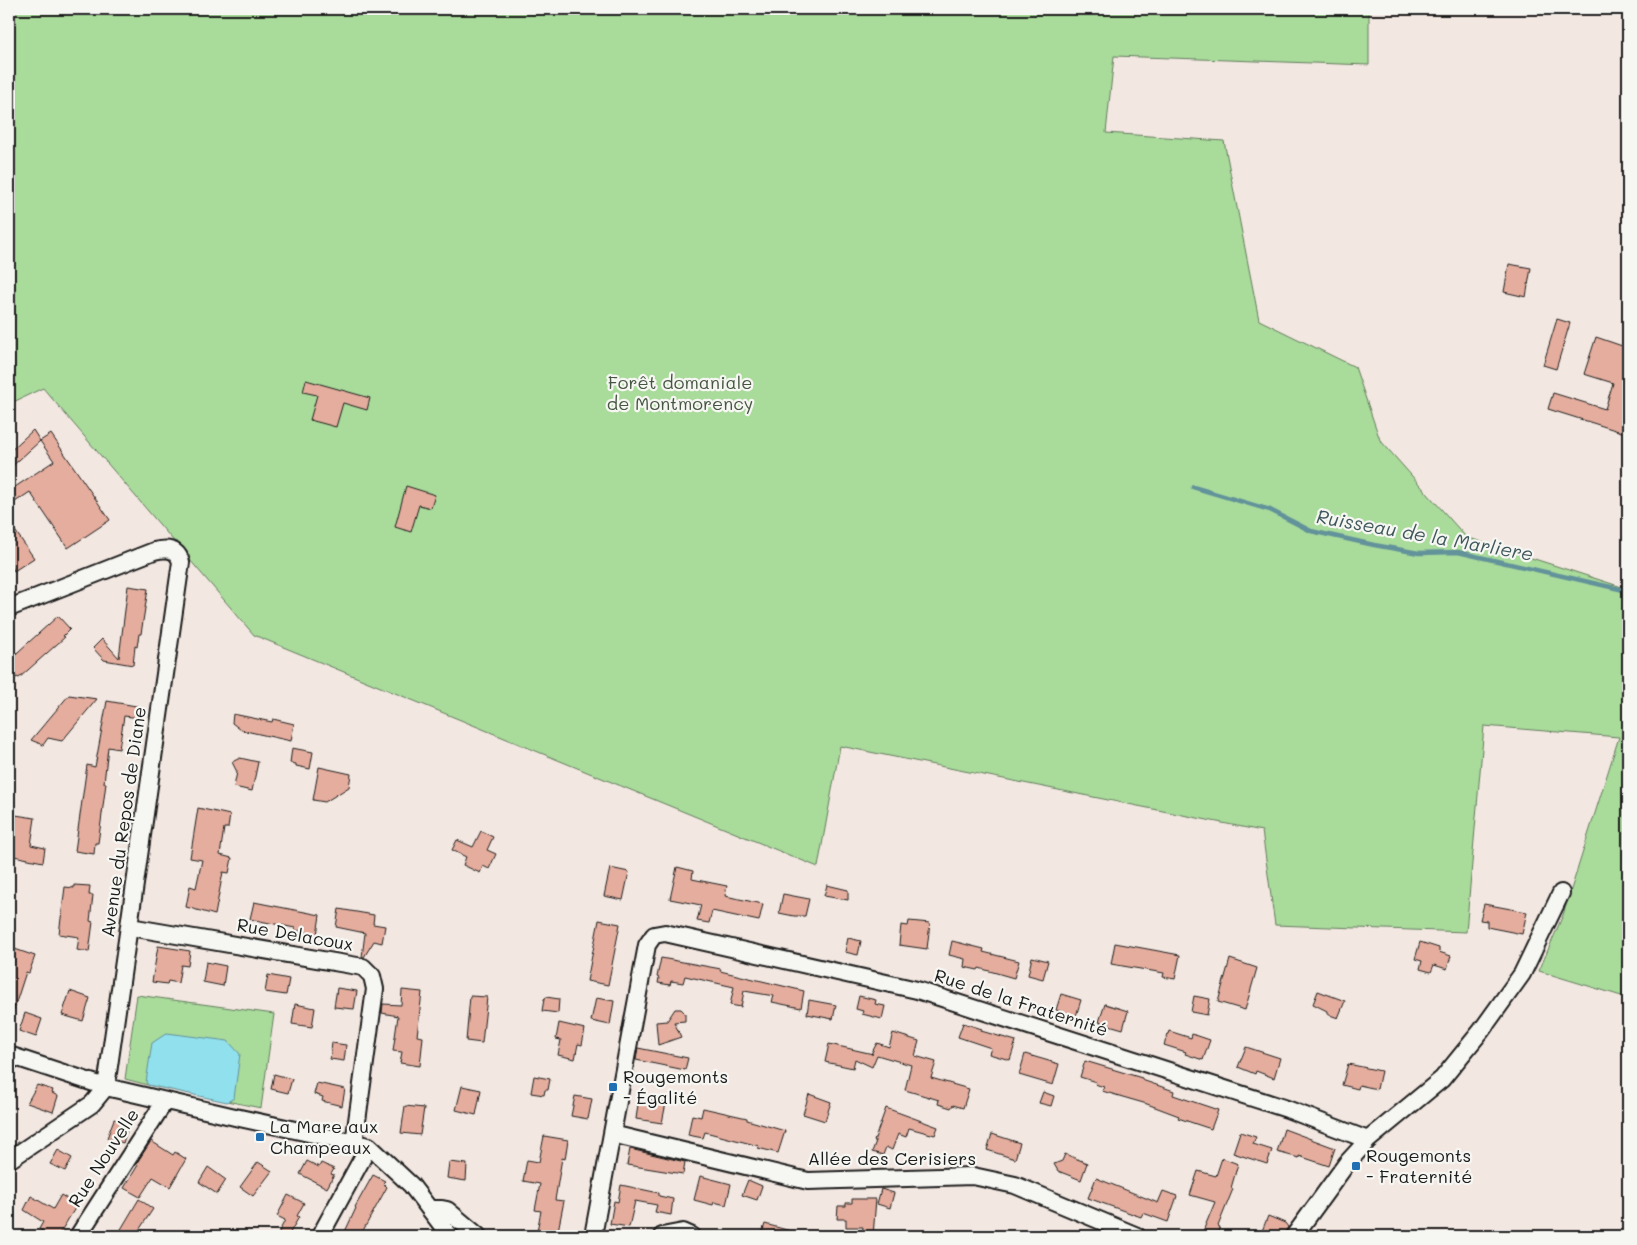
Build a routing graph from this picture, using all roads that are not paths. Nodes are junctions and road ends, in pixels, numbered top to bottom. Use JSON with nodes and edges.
{"nodes":[{"id":1,"x":9,"y":608,"type":"edge"},
{"id":2,"x":1561,"y":893,"type":"dead end"},
{"id":3,"x":130,"y":927,"type":"junction"},
{"id":4,"x":9,"y":1055,"type":"edge"},
{"id":5,"x":106,"y":1087,"type":"junction"},
{"id":6,"x":165,"y":1100,"type":"junction"},
{"id":7,"x":612,"y":1134,"type":"junction"},
{"id":8,"x":1368,"y":1140,"type":"junction"},
{"id":9,"x":362,"y":1144,"type":"junction"},
{"id":10,"x":9,"y":1160,"type":"edge"},
{"id":11,"x":430,"y":1209,"type":"junction"},
{"id":12,"x":78,"y":1236,"type":"edge"},
{"id":13,"x":320,"y":1236,"type":"edge"},
{"id":14,"x":450,"y":1236,"type":"edge"},
{"id":15,"x":478,"y":1236,"type":"edge"},
{"id":16,"x":593,"y":1236,"type":"edge"},
{"id":17,"x":662,"y":1236,"type":"edge"},
{"id":18,"x":692,"y":1236,"type":"edge"},
{"id":19,"x":1137,"y":1236,"type":"edge"},
{"id":20,"x":1294,"y":1236,"type":"edge"}],
"edges":[{"from":1,"to":3,"type":"street","name":"Avenue du Repos de Diane"},
{"from":2,"to":8,"type":"street"},
{"from":3,"to":5,"type":"street","name":"Avenue du Repos de Diane"},
{"from":3,"to":9,"type":"street","name":"Rue Delacoux"},
{"from":4,"to":5,"type":"street"},
{"from":5,"to":6,"type":"street"},
{"from":5,"to":10,"type":"street"},
{"from":6,"to":9,"type":"street"},
{"from":6,"to":12,"type":"street","name":"Rue Nouvelle"},
{"from":7,"to":8,"type":"street","name":"Rue de la Fraternité"},
{"from":7,"to":16,"type":"street"},
{"from":7,"to":19,"type":"street","name":"Allée des Cerisiers"},
{"from":8,"to":20,"type":"street"},
{"from":9,"to":11,"type":"street"},
{"from":9,"to":13,"type":"street"},
{"from":11,"to":14,"type":"street"},
{"from":11,"to":15,"type":"street"},
{"from":17,"to":18,"type":"street"}]}
